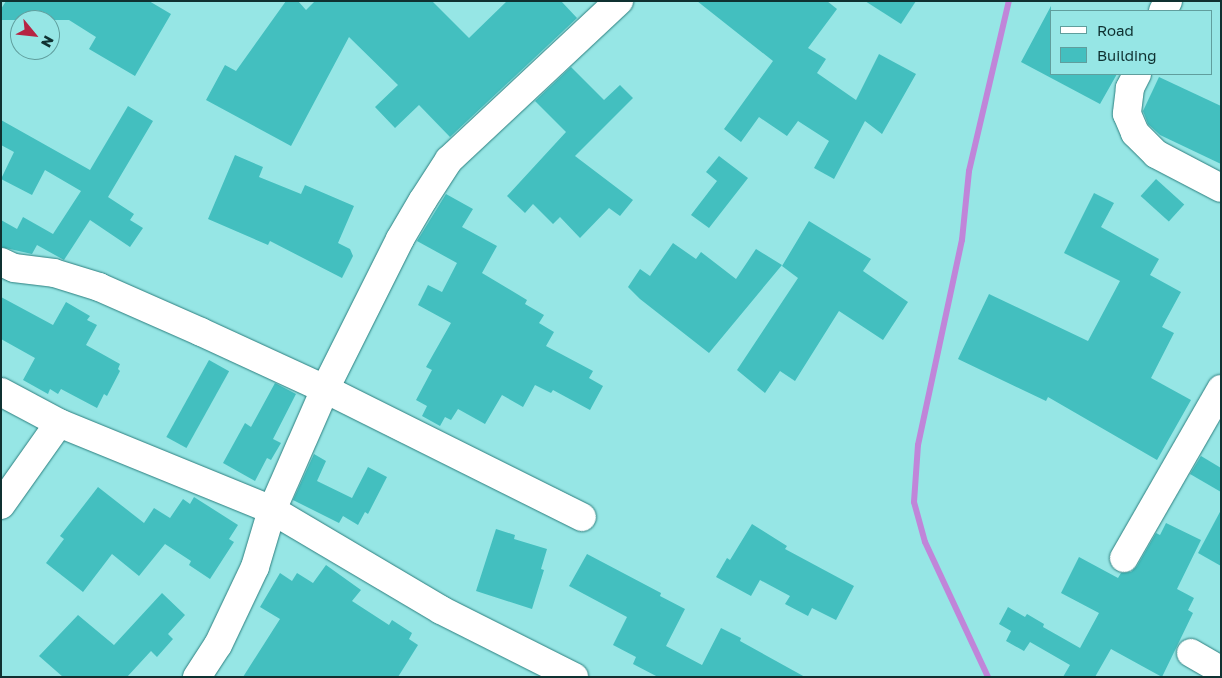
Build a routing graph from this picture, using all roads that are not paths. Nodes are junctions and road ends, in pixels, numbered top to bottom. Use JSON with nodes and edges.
{"nodes":[{"id":1,"x":619,"y":1,"type":"edge"},
{"id":2,"x":1136,"y":75,"type":"edge"},
{"id":3,"x":1221,"y":188,"type":"edge"},
{"id":4,"x":1,"y":262,"type":"edge"},
{"id":5,"x":326,"y":389,"type":"junction"},
{"id":6,"x":1221,"y":389,"type":"edge"},
{"id":7,"x":1,"y":392,"type":"edge"},
{"id":8,"x":59,"y":422,"type":"junction"},
{"id":9,"x":1,"y":505,"type":"edge"},
{"id":10,"x":272,"y":510,"type":"junction"},
{"id":11,"x":582,"y":517,"type":"dead end"},
{"id":12,"x":1124,"y":558,"type":"dead end"},
{"id":13,"x":1192,"y":653,"type":"dead end"},
{"id":14,"x":1221,"y":670,"type":"edge"},
{"id":15,"x":197,"y":677,"type":"edge"},
{"id":16,"x":574,"y":677,"type":"edge"}],
"edges":[{"from":1,"to":5,"type":"street"},
{"from":2,"to":3,"type":"street"},
{"from":4,"to":5,"type":"street"},
{"from":5,"to":10,"type":"street"},
{"from":5,"to":11,"type":"street"},
{"from":6,"to":12,"type":"street"},
{"from":7,"to":8,"type":"street"},
{"from":8,"to":9,"type":"street"},
{"from":8,"to":10,"type":"street"},
{"from":10,"to":15,"type":"street"},
{"from":10,"to":16,"type":"street"},
{"from":13,"to":14,"type":"street"}]}
